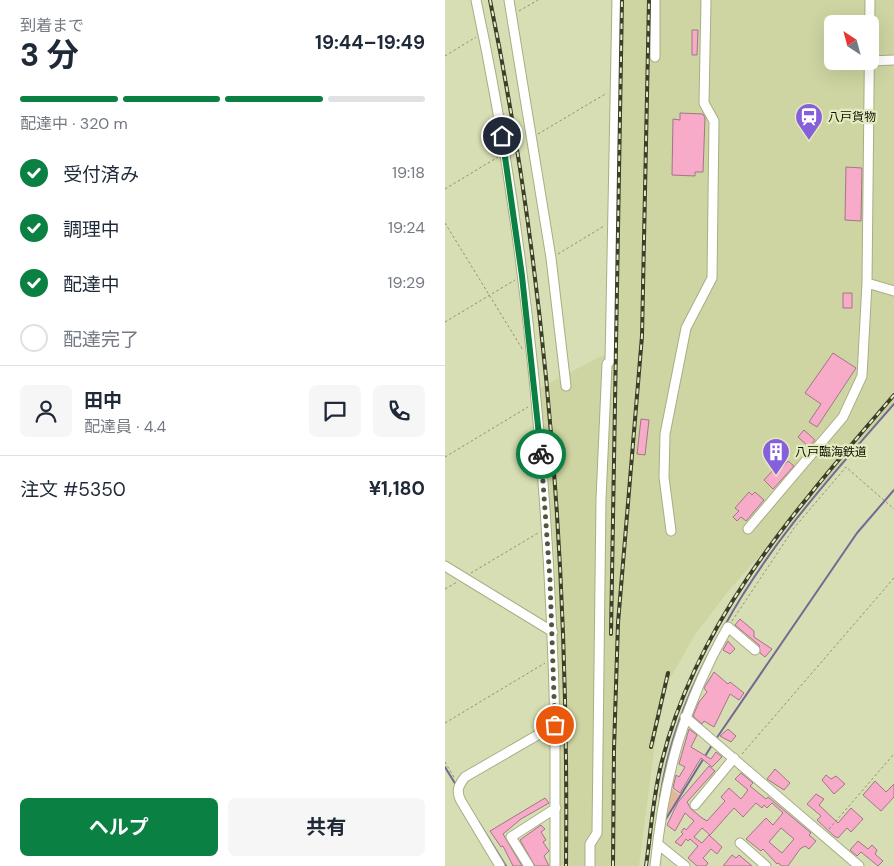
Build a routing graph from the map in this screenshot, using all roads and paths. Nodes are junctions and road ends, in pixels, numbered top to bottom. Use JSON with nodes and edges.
{"nodes":[{"id":1,"x":476,"y":0,"type":"edge"},
{"id":2,"x":509,"y":0,"type":"edge"},
{"id":3,"x":538,"y":0,"type":"edge"},
{"id":4,"x":617,"y":0,"type":"edge"},
{"id":5,"x":655,"y":0,"type":"edge"},
{"id":6,"x":705,"y":0,"type":"edge"},
{"id":7,"x":870,"y":0,"type":"edge"},
{"id":8,"x":512,"y":15,"type":"junction"},
{"id":9,"x":870,"y":15,"type":"edge"},
{"id":10,"x":483,"y":32,"type":"junction"},
{"id":11,"x":445,"y":56,"type":"edge"},
{"id":12,"x":655,"y":57,"type":"dead end"},
{"id":13,"x":894,"y":60,"type":"edge"},
{"id":14,"x":879,"y":61,"type":"edge"},
{"id":15,"x":871,"y":70,"type":"edge"},
{"id":16,"x":615,"y":88,"type":"junction"},
{"id":17,"x":533,"y":137,"type":"junction"},
{"id":18,"x":505,"y":153,"type":"junction"},
{"id":19,"x":445,"y":189,"type":"edge"},
{"id":20,"x":613,"y":221,"type":"junction"},
{"id":21,"x":445,"y":223,"type":"edge"},
{"id":22,"x":551,"y":258,"type":"junction"},
{"id":23,"x":522,"y":276,"type":"junction"},
{"id":24,"x":867,"y":283,"type":"junction"},
{"id":25,"x":894,"y":291,"type":"edge"},
{"id":26,"x":489,"y":296,"type":"junction"},
{"id":27,"x":445,"y":322,"type":"edge"},
{"id":28,"x":523,"y":351,"type":"dead end"},
{"id":29,"x":566,"y":386,"type":"dead end"},
{"id":30,"x":537,"y":402,"type":"junction"},
{"id":31,"x":445,"y":457,"type":"edge"},
{"id":32,"x":894,"y":509,"type":"edge"},
{"id":33,"x":547,"y":528,"type":"junction"},
{"id":34,"x":748,"y":528,"type":"dead end"},
{"id":35,"x":671,"y":532,"type":"dead end"},
{"id":36,"x":445,"y":566,"type":"edge"},
{"id":37,"x":463,"y":578,"type":"junction"},
{"id":38,"x":894,"y":578,"type":"edge"},
{"id":39,"x":445,"y":589,"type":"edge"},
{"id":40,"x":728,"y":627,"type":"junction"},
{"id":41,"x":553,"y":632,"type":"junction"},
{"id":42,"x":755,"y":650,"type":"dead end"},
{"id":43,"x":553,"y":658,"type":"junction"},
{"id":44,"x":685,"y":717,"type":"junction"},
{"id":45,"x":445,"y":723,"type":"edge"},
{"id":46,"x":555,"y":725,"type":"junction"},
{"id":47,"x":894,"y":754,"type":"edge"},
{"id":48,"x":735,"y":759,"type":"junction"},
{"id":49,"x":445,"y":762,"type":"edge"},
{"id":50,"x":459,"y":785,"type":"junction"},
{"id":51,"x":695,"y":805,"type":"dead end"},
{"id":52,"x":556,"y":808,"type":"junction"},
{"id":53,"x":823,"y":836,"type":"junction"},
{"id":54,"x":740,"y":843,"type":"dead end"},
{"id":55,"x":659,"y":845,"type":"junction"},
{"id":56,"x":500,"y":866,"type":"edge"},
{"id":57,"x":529,"y":866,"type":"edge"},
{"id":58,"x":555,"y":866,"type":"edge"},
{"id":59,"x":590,"y":866,"type":"edge"},
{"id":60,"x":655,"y":866,"type":"edge"},
{"id":61,"x":685,"y":866,"type":"edge"},
{"id":62,"x":766,"y":866,"type":"edge"},
{"id":63,"x":859,"y":866,"type":"edge"}],
"edges":[{"from":1,"to":10,"type":"street"},
{"from":2,"to":8,"type":"street"},
{"from":3,"to":8,"type":"path"},
{"from":4,"to":16,"type":"street"},
{"from":5,"to":12,"type":"street"},
{"from":6,"to":35,"type":"street"},
{"from":7,"to":9,"type":"street"},
{"from":8,"to":17,"type":"street"},
{"from":10,"to":11,"type":"path"},
{"from":10,"to":18,"type":"street"},
{"from":13,"to":14,"type":"street"},
{"from":15,"to":24,"type":"street"},
{"from":16,"to":17,"type":"path"},
{"from":16,"to":20,"type":"street"},
{"from":17,"to":22,"type":"street"},
{"from":18,"to":19,"type":"path"},
{"from":18,"to":23,"type":"street"},
{"from":20,"to":22,"type":"path"},
{"from":20,"to":59,"type":"street"},
{"from":21,"to":26,"type":"path"},
{"from":22,"to":29,"type":"street"},
{"from":23,"to":26,"type":"path"},
{"from":23,"to":30,"type":"street"},
{"from":24,"to":25,"type":"street"},
{"from":24,"to":34,"type":"street"},
{"from":26,"to":27,"type":"path"},
{"from":26,"to":28,"type":"path"},
{"from":30,"to":31,"type":"path"},
{"from":30,"to":33,"type":"street"},
{"from":32,"to":40,"type":"path"},
{"from":33,"to":37,"type":"path"},
{"from":33,"to":41,"type":"street"},
{"from":36,"to":37,"type":"street"},
{"from":37,"to":39,"type":"path"},
{"from":37,"to":41,"type":"street"},
{"from":38,"to":48,"type":"path"},
{"from":40,"to":42,"type":"street"},
{"from":40,"to":44,"type":"street"},
{"from":41,"to":43,"type":"street"},
{"from":43,"to":45,"type":"path"},
{"from":43,"to":46,"type":"street"},
{"from":44,"to":48,"type":"street"},
{"from":44,"to":55,"type":"street"},
{"from":46,"to":50,"type":"street"},
{"from":46,"to":52,"type":"street"},
{"from":47,"to":53,"type":"path"},
{"from":48,"to":51,"type":"street"},
{"from":48,"to":53,"type":"street"},
{"from":49,"to":50,"type":"path"},
{"from":50,"to":56,"type":"street"},
{"from":52,"to":57,"type":"street"},
{"from":52,"to":58,"type":"street"},
{"from":53,"to":63,"type":"street"},
{"from":54,"to":62,"type":"street"},
{"from":55,"to":60,"type":"street"},
{"from":55,"to":61,"type":"street"}]}
